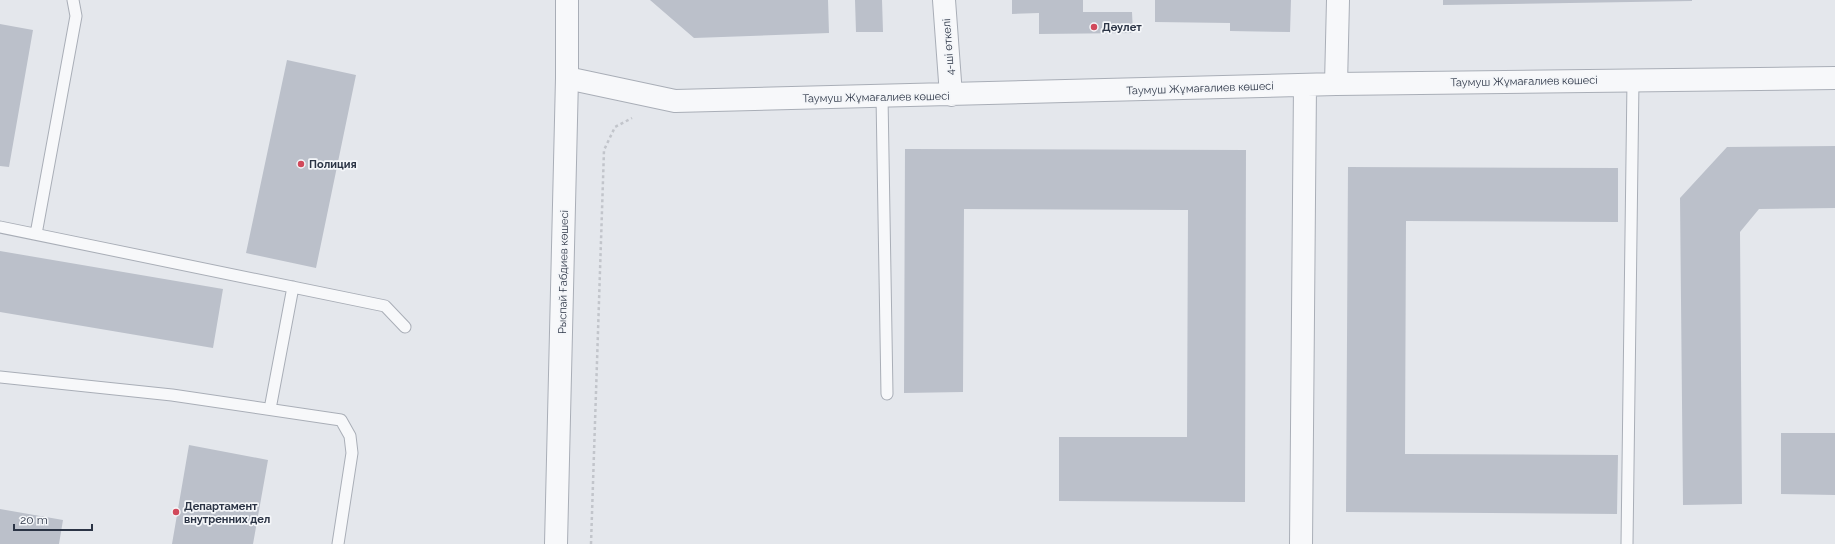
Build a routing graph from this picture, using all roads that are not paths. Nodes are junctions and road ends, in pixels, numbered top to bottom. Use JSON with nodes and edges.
{"nodes":[{"id":1,"x":73,"y":0,"type":"edge"},
{"id":2,"x":567,"y":0,"type":"edge"},
{"id":3,"x":944,"y":0,"type":"edge"},
{"id":4,"x":1338,"y":0,"type":"edge"},
{"id":5,"x":567,"y":78,"type":"junction"},
{"id":6,"x":1835,"y":78,"type":"edge"},
{"id":7,"x":1633,"y":80,"type":"junction"},
{"id":8,"x":1336,"y":84,"type":"junction"},
{"id":9,"x":1305,"y":85,"type":"junction"},
{"id":10,"x":951,"y":95,"type":"junction"},
{"id":11,"x":882,"y":96,"type":"junction"},
{"id":12,"x":0,"y":227,"type":"edge"},
{"id":13,"x":36,"y":234,"type":"junction"},
{"id":14,"x":293,"y":287,"type":"junction"},
{"id":15,"x":405,"y":327,"type":"dead end"},
{"id":16,"x":0,"y":376,"type":"edge"},
{"id":17,"x":887,"y":394,"type":"dead end"},
{"id":18,"x":270,"y":409,"type":"junction"},
{"id":19,"x":338,"y":544,"type":"edge"},
{"id":20,"x":556,"y":544,"type":"edge"},
{"id":21,"x":1301,"y":544,"type":"edge"},
{"id":22,"x":1627,"y":544,"type":"edge"}],
"edges":[{"from":1,"to":13,"type":"lane"},
{"from":2,"to":5,"type":"street","name":"Рыспай Ғабдиев көшесі"},
{"from":3,"to":10,"type":"street","name":"4-ші өткелі"},
{"from":4,"to":8,"type":"street"},
{"from":5,"to":11,"type":"street","name":"Таумуш Жұмағалиев көшесі"},
{"from":5,"to":20,"type":"street","name":"Рыспай Ғабдиев көшесі"},
{"from":6,"to":7,"type":"street","name":"Таумуш Жұмағалиев көшесі"},
{"from":7,"to":8,"type":"street","name":"Таумуш Жұмағалиев көшесі"},
{"from":7,"to":22,"type":"lane"},
{"from":8,"to":9,"type":"street","name":"Таумуш Жұмағалиев көшесі"},
{"from":9,"to":10,"type":"street","name":"Таумуш Жұмағалиев көшесі"},
{"from":9,"to":21,"type":"street"},
{"from":10,"to":11,"type":"street","name":"Таумуш Жұмағалиев көшесі"},
{"from":11,"to":17,"type":"lane"},
{"from":12,"to":13,"type":"lane"},
{"from":13,"to":14,"type":"lane"},
{"from":14,"to":15,"type":"lane"},
{"from":14,"to":18,"type":"lane"},
{"from":16,"to":18,"type":"lane"},
{"from":18,"to":19,"type":"lane"}]}
